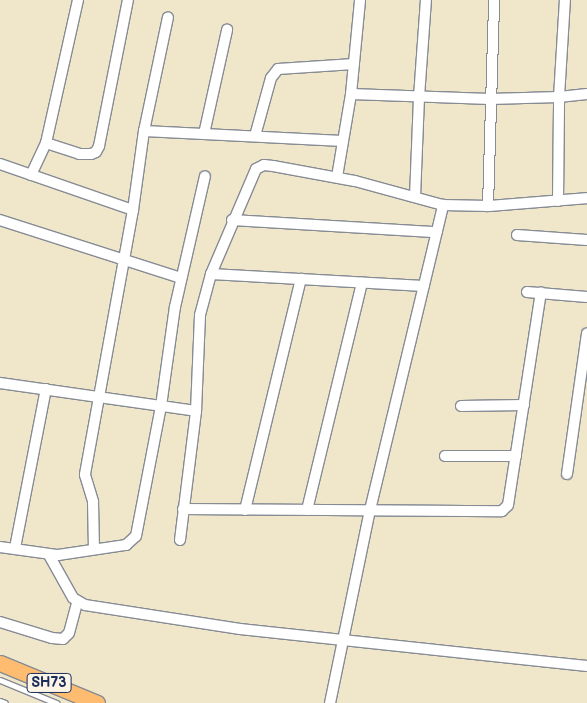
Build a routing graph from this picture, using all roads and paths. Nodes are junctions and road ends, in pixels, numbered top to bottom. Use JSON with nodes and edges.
{"nodes":[{"id":1,"x":78,"y":0,"type":"edge"},
{"id":2,"x":128,"y":0,"type":"edge"},
{"id":3,"x":360,"y":0,"type":"edge"},
{"id":4,"x":426,"y":0,"type":"edge"},
{"id":5,"x":494,"y":0,"type":"edge"},
{"id":6,"x":565,"y":0,"type":"edge"},
{"id":7,"x":168,"y":17,"type":"dead end"},
{"id":8,"x":227,"y":30,"type":"dead end"},
{"id":9,"x":354,"y":64,"type":"junction"},
{"id":10,"x":351,"y":94,"type":"junction"},
{"id":11,"x":587,"y":94,"type":"edge"},
{"id":12,"x":419,"y":97,"type":"junction"},
{"id":13,"x":559,"y":97,"type":"junction"},
{"id":14,"x":490,"y":99,"type":"junction"},
{"id":15,"x":144,"y":131,"type":"junction"},
{"id":16,"x":204,"y":134,"type":"junction"},
{"id":17,"x":255,"y":136,"type":"junction"},
{"id":18,"x":343,"y":141,"type":"junction"},
{"id":19,"x":46,"y":143,"type":"junction"},
{"id":20,"x":0,"y":164,"type":"edge"},
{"id":21,"x":31,"y":175,"type":"junction"},
{"id":22,"x":205,"y":176,"type":"dead end"},
{"id":23,"x":337,"y":178,"type":"junction"},
{"id":24,"x":415,"y":197,"type":"junction"},
{"id":25,"x":587,"y":198,"type":"edge"},
{"id":26,"x":558,"y":201,"type":"junction"},
{"id":27,"x":443,"y":205,"type":"junction"},
{"id":28,"x":488,"y":206,"type":"junction"},
{"id":29,"x":133,"y":210,"type":"junction"},
{"id":30,"x":0,"y":220,"type":"edge"},
{"id":31,"x":232,"y":220,"type":"junction"},
{"id":32,"x":437,"y":232,"type":"junction"},
{"id":33,"x":517,"y":235,"type":"dead end"},
{"id":34,"x":587,"y":240,"type":"edge"},
{"id":35,"x":124,"y":259,"type":"junction"},
{"id":36,"x":211,"y":274,"type":"junction"},
{"id":37,"x":182,"y":278,"type":"junction"},
{"id":38,"x":301,"y":279,"type":"junction"},
{"id":39,"x":362,"y":282,"type":"junction"},
{"id":40,"x":424,"y":286,"type":"junction"},
{"id":41,"x":527,"y":292,"type":"dead end"},
{"id":42,"x":541,"y":293,"type":"junction"},
{"id":43,"x":587,"y":297,"type":"edge"},
{"id":44,"x":587,"y":333,"type":"edge"},
{"id":45,"x":0,"y":383,"type":"edge"},
{"id":46,"x":46,"y":389,"type":"junction"},
{"id":47,"x":99,"y":396,"type":"junction"},
{"id":48,"x":524,"y":405,"type":"junction"},
{"id":49,"x":161,"y":406,"type":"junction"},
{"id":50,"x":461,"y":406,"type":"dead end"},
{"id":51,"x":196,"y":411,"type":"junction"},
{"id":52,"x":445,"y":456,"type":"dead end"},
{"id":53,"x":516,"y":456,"type":"junction"},
{"id":54,"x":567,"y":474,"type":"dead end"},
{"id":55,"x":183,"y":509,"type":"junction"},
{"id":56,"x":245,"y":510,"type":"junction"},
{"id":57,"x":307,"y":510,"type":"junction"},
{"id":58,"x":370,"y":510,"type":"junction"},
{"id":59,"x":180,"y":540,"type":"dead end"},
{"id":60,"x":0,"y":547,"type":"edge"},
{"id":61,"x":15,"y":548,"type":"junction"},
{"id":62,"x":94,"y":549,"type":"junction"},
{"id":63,"x":49,"y":555,"type":"junction"},
{"id":64,"x":77,"y":603,"type":"junction"},
{"id":65,"x":0,"y":622,"type":"edge"},
{"id":66,"x":343,"y":640,"type":"junction"},
{"id":67,"x":0,"y":663,"type":"edge"},
{"id":68,"x":587,"y":666,"type":"edge"},
{"id":69,"x":0,"y":680,"type":"edge"},
{"id":70,"x":0,"y":701,"type":"edge"},
{"id":71,"x":5,"y":703,"type":"edge"},
{"id":72,"x":56,"y":703,"type":"edge"},
{"id":73,"x":97,"y":703,"type":"edge"},
{"id":74,"x":330,"y":703,"type":"edge"}],
"edges":[{"from":1,"to":19,"type":"street"},
{"from":2,"to":19,"type":"street"},
{"from":3,"to":9,"type":"street"},
{"from":4,"to":12,"type":"street"},
{"from":5,"to":14,"type":"street"},
{"from":6,"to":13,"type":"street"},
{"from":7,"to":15,"type":"street"},
{"from":8,"to":16,"type":"street"},
{"from":9,"to":10,"type":"street"},
{"from":9,"to":17,"type":"street"},
{"from":10,"to":12,"type":"street"},
{"from":10,"to":18,"type":"street"},
{"from":11,"to":13,"type":"street"},
{"from":12,"to":14,"type":"street"},
{"from":12,"to":24,"type":"street"},
{"from":13,"to":14,"type":"street"},
{"from":13,"to":26,"type":"street"},
{"from":14,"to":28,"type":"street"},
{"from":15,"to":16,"type":"street"},
{"from":15,"to":29,"type":"street"},
{"from":16,"to":17,"type":"street"},
{"from":17,"to":18,"type":"street"},
{"from":18,"to":23,"type":"street"},
{"from":19,"to":21,"type":"street"},
{"from":20,"to":21,"type":"street"},
{"from":21,"to":29,"type":"street"},
{"from":22,"to":37,"type":"street"},
{"from":23,"to":24,"type":"street"},
{"from":23,"to":31,"type":"street"},
{"from":24,"to":27,"type":"street"},
{"from":25,"to":26,"type":"street"},
{"from":26,"to":28,"type":"street"},
{"from":27,"to":28,"type":"street"},
{"from":27,"to":32,"type":"street"},
{"from":29,"to":35,"type":"street"},
{"from":30,"to":35,"type":"street"},
{"from":31,"to":32,"type":"street"},
{"from":31,"to":36,"type":"street"},
{"from":32,"to":40,"type":"street"},
{"from":33,"to":34,"type":"street"},
{"from":35,"to":37,"type":"street"},
{"from":35,"to":47,"type":"street"},
{"from":36,"to":38,"type":"street"},
{"from":36,"to":51,"type":"street"},
{"from":37,"to":49,"type":"street"},
{"from":38,"to":39,"type":"street"},
{"from":38,"to":56,"type":"street"},
{"from":39,"to":40,"type":"street"},
{"from":39,"to":57,"type":"street"},
{"from":40,"to":58,"type":"street"},
{"from":41,"to":42,"type":"street"},
{"from":42,"to":43,"type":"street"},
{"from":42,"to":48,"type":"street"},
{"from":44,"to":54,"type":"street"},
{"from":45,"to":46,"type":"street"},
{"from":46,"to":47,"type":"street"},
{"from":46,"to":61,"type":"street"},
{"from":47,"to":49,"type":"street"},
{"from":47,"to":62,"type":"street"},
{"from":48,"to":50,"type":"street"},
{"from":48,"to":53,"type":"street"},
{"from":49,"to":51,"type":"street"},
{"from":49,"to":62,"type":"street"},
{"from":51,"to":55,"type":"street"},
{"from":52,"to":53,"type":"street"},
{"from":53,"to":58,"type":"street"},
{"from":55,"to":56,"type":"street"},
{"from":55,"to":59,"type":"street"},
{"from":56,"to":57,"type":"street"},
{"from":57,"to":58,"type":"street"},
{"from":58,"to":66,"type":"street"},
{"from":60,"to":61,"type":"street"},
{"from":61,"to":63,"type":"street"},
{"from":62,"to":63,"type":"street"},
{"from":63,"to":64,"type":"street"},
{"from":64,"to":65,"type":"street"},
{"from":64,"to":66,"type":"street"},
{"from":66,"to":68,"type":"street"},
{"from":66,"to":74,"type":"street"},
{"from":67,"to":73,"type":"main road","number":"SH73"},
{"from":69,"to":72,"type":"lane"},
{"from":70,"to":71,"type":"lane"}]}
